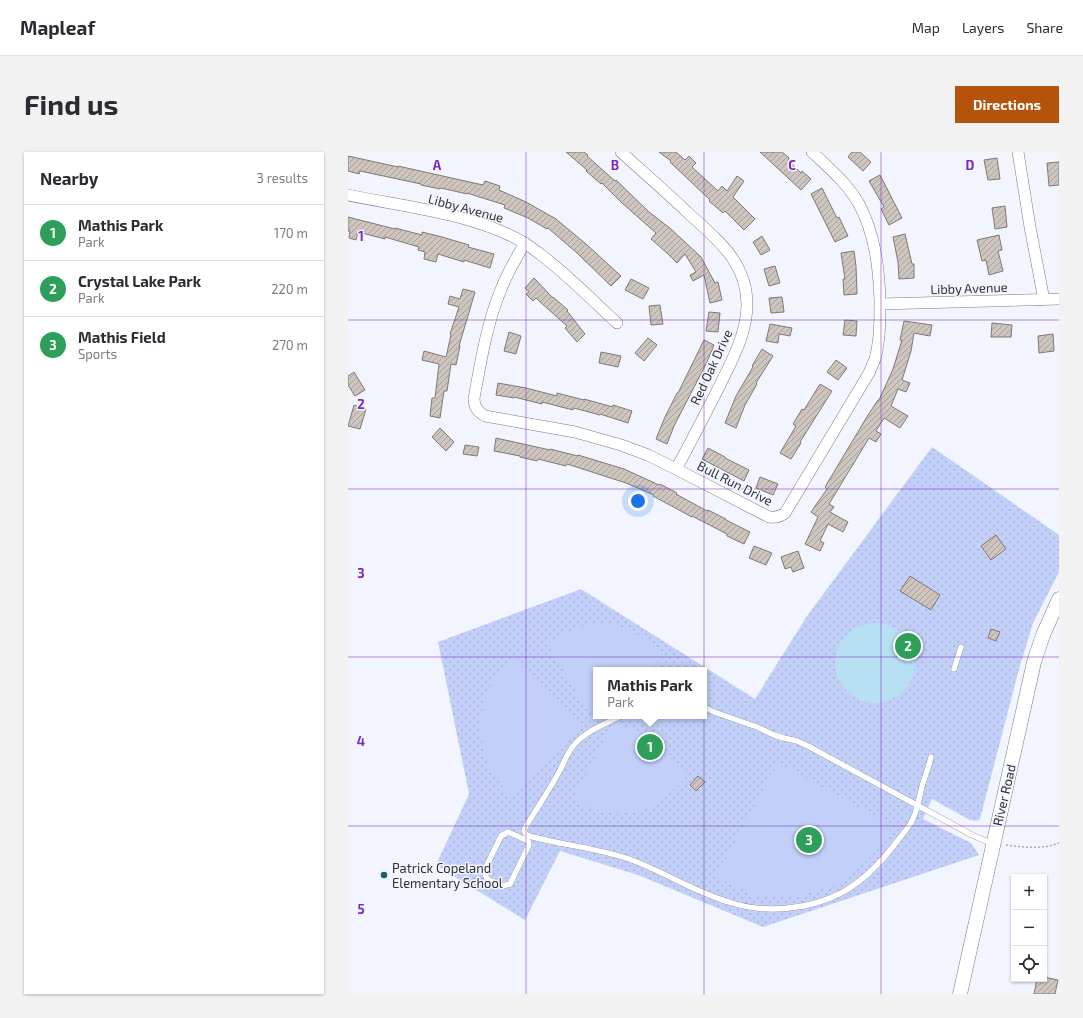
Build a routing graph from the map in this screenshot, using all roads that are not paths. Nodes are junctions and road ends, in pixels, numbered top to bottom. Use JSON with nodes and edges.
{"nodes":[{"id":1,"x":621,"y":152,"type":"edge"},
{"id":2,"x":812,"y":152,"type":"edge"},
{"id":3,"x":1018,"y":152,"type":"edge"},
{"id":4,"x":348,"y":195,"type":"edge"},
{"id":5,"x":524,"y":243,"type":"junction"},
{"id":6,"x":1059,"y":299,"type":"edge"},
{"id":7,"x":1044,"y":300,"type":"junction"},
{"id":8,"x":880,"y":304,"type":"junction"},
{"id":9,"x":617,"y":323,"type":"dead end"},
{"id":10,"x":676,"y":469,"type":"junction"},
{"id":11,"x":1059,"y":599,"type":"edge"},
{"id":12,"x":961,"y":647,"type":"dead end"},
{"id":13,"x":954,"y":669,"type":"dead end"},
{"id":14,"x":707,"y":708,"type":"edge"},
{"id":15,"x":614,"y":719,"type":"edge"},
{"id":16,"x":931,"y":757,"type":"dead end"},
{"id":17,"x":918,"y":805,"type":"junction"},
{"id":18,"x":525,"y":836,"type":"junction"},
{"id":19,"x":993,"y":844,"type":"junction"},
{"id":20,"x":960,"y":994,"type":"edge"}],
"edges":[{"from":1,"to":10,"type":"street","name":"Red Oak Drive"},
{"from":2,"to":8,"type":"street","name":"Bull Run Drive"},
{"from":3,"to":7,"type":"street"},
{"from":4,"to":5,"type":"street","name":"Libby Avenue"},
{"from":5,"to":9,"type":"street","name":"Libby Avenue"},
{"from":5,"to":10,"type":"street","name":"Bull Run Drive"},
{"from":6,"to":7,"type":"street","name":"Libby Avenue"},
{"from":7,"to":8,"type":"street","name":"Libby Avenue"},
{"from":8,"to":10,"type":"street","name":"Bull Run Drive"},
{"from":11,"to":19,"type":"street","name":"River Road"},
{"from":12,"to":13,"type":"lane"},
{"from":14,"to":17,"type":"lane"},
{"from":15,"to":18,"type":"lane"},
{"from":16,"to":17,"type":"lane"},
{"from":17,"to":18,"type":"lane"},
{"from":17,"to":19,"type":"lane"},
{"from":18,"to":18,"type":"lane"},
{"from":19,"to":20,"type":"street","name":"River Road"}]}
